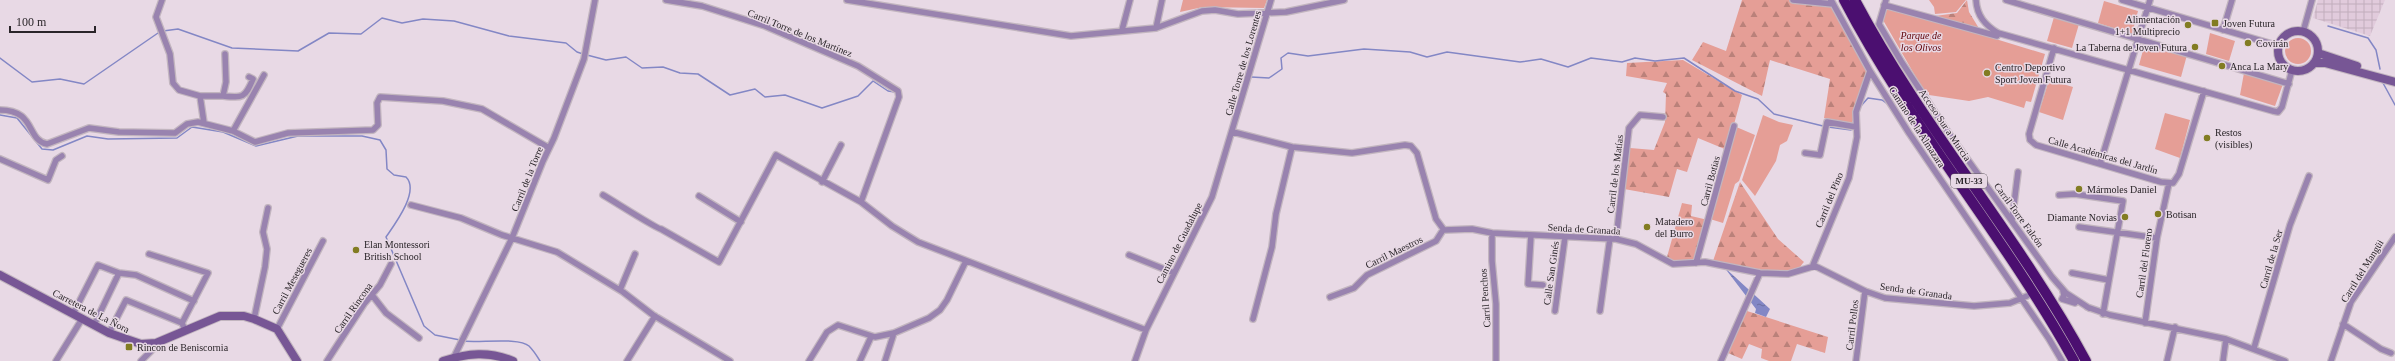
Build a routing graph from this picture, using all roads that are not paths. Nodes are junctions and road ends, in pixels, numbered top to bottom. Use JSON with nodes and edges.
{"nodes":[{"id":1,"x":162,"y":0,"type":"edge"},
{"id":2,"x":596,"y":0,"type":"edge"},
{"id":3,"x":666,"y":0,"type":"edge"},
{"id":4,"x":847,"y":0,"type":"edge"},
{"id":5,"x":1130,"y":0,"type":"edge"},
{"id":6,"x":1162,"y":0,"type":"edge"},
{"id":7,"x":1271,"y":0,"type":"edge"},
{"id":8,"x":1344,"y":0,"type":"edge"},
{"id":9,"x":1793,"y":0,"type":"edge"},
{"id":10,"x":1844,"y":0,"type":"edge"},
{"id":11,"x":1855,"y":0,"type":"edge"},
{"id":12,"x":1976,"y":0,"type":"edge"},
{"id":13,"x":2006,"y":0,"type":"edge"},
{"id":14,"x":2122,"y":0,"type":"edge"},
{"id":15,"x":2150,"y":0,"type":"edge"},
{"id":16,"x":2232,"y":0,"type":"edge"},
{"id":17,"x":2312,"y":0,"type":"edge"},
{"id":18,"x":1832,"y":2,"type":"edge"},
{"id":19,"x":1885,"y":3,"type":"edge"},
{"id":20,"x":2148,"y":8,"type":"junction"},
{"id":21,"x":1267,"y":12,"type":"junction"},
{"id":22,"x":1156,"y":28,"type":"junction"},
{"id":23,"x":1122,"y":30,"type":"junction"},
{"id":24,"x":2223,"y":30,"type":"junction"},
{"id":25,"x":2303,"y":32,"type":"junction"},
{"id":26,"x":1998,"y":33,"type":"junction"},
{"id":27,"x":2139,"y":38,"type":"junction"},
{"id":28,"x":2279,"y":46,"type":"junction"},
{"id":29,"x":2054,"y":48,"type":"junction"},
{"id":30,"x":2318,"y":53,"type":"junction"},
{"id":31,"x":225,"y":54,"type":"dead end"},
{"id":32,"x":2314,"y":63,"type":"junction"},
{"id":33,"x":2129,"y":69,"type":"junction"},
{"id":34,"x":2292,"y":70,"type":"junction"},
{"id":35,"x":1870,"y":71,"type":"junction"},
{"id":36,"x":264,"y":75,"type":"dead end"},
{"id":37,"x":249,"y":77,"type":"dead end"},
{"id":38,"x":2395,"y":77,"type":"edge"},
{"id":39,"x":2395,"y":82,"type":"edge"},
{"id":40,"x":2289,"y":84,"type":"junction"},
{"id":41,"x":2204,"y":91,"type":"junction"},
{"id":42,"x":200,"y":96,"type":"junction"},
{"id":43,"x":223,"y":96,"type":"junction"},
{"id":44,"x":0,"y":110,"type":"edge"},
{"id":45,"x":1663,"y":117,"type":"dead end"},
{"id":46,"x":204,"y":123,"type":"junction"},
{"id":47,"x":1734,"y":126,"type":"dead end"},
{"id":48,"x":1856,"y":127,"type":"junction"},
{"id":49,"x":233,"y":131,"type":"junction"},
{"id":50,"x":1233,"y":132,"type":"junction"},
{"id":51,"x":841,"y":144,"type":"dead end"},
{"id":52,"x":1292,"y":147,"type":"junction"},
{"id":53,"x":549,"y":148,"type":"junction"},
{"id":54,"x":1805,"y":153,"type":"dead end"},
{"id":55,"x":62,"y":156,"type":"dead end"},
{"id":56,"x":0,"y":159,"type":"edge"},
{"id":57,"x":2100,"y":164,"type":"junction"},
{"id":58,"x":2018,"y":172,"type":"dead end"},
{"id":59,"x":2309,"y":176,"type":"dead end"},
{"id":60,"x":822,"y":182,"type":"junction"},
{"id":61,"x":2171,"y":183,"type":"junction"},
{"id":62,"x":603,"y":195,"type":"dead end"},
{"id":63,"x":2059,"y":195,"type":"dead end"},
{"id":64,"x":698,"y":196,"type":"dead end"},
{"id":65,"x":861,"y":202,"type":"junction"},
{"id":66,"x":411,"y":205,"type":"dead end"},
{"id":67,"x":268,"y":208,"type":"dead end"},
{"id":68,"x":2012,"y":220,"type":"junction"},
{"id":69,"x":741,"y":222,"type":"junction"},
{"id":70,"x":2079,"y":228,"type":"dead end"},
{"id":71,"x":1443,"y":230,"type":"junction"},
{"id":72,"x":2117,"y":232,"type":"junction"},
{"id":73,"x":1492,"y":233,"type":"junction"},
{"id":74,"x":1531,"y":235,"type":"junction"},
{"id":75,"x":1565,"y":237,"type":"junction"},
{"id":76,"x":2395,"y":237,"type":"edge"},
{"id":77,"x":512,"y":238,"type":"junction"},
{"id":78,"x":2157,"y":238,"type":"junction"},
{"id":79,"x":1613,"y":239,"type":"junction"},
{"id":80,"x":323,"y":241,"type":"dead end"},
{"id":81,"x":149,"y":254,"type":"dead end"},
{"id":82,"x":635,"y":254,"type":"dead end"},
{"id":83,"x":1130,"y":254,"type":"dead end"},
{"id":84,"x":966,"y":262,"type":"junction"},
{"id":85,"x":1696,"y":263,"type":"junction"},
{"id":86,"x":391,"y":264,"type":"dead end"},
{"id":87,"x":1813,"y":265,"type":"junction"},
{"id":88,"x":119,"y":273,"type":"junction"},
{"id":89,"x":1174,"y":273,"type":"junction"},
{"id":90,"x":1760,"y":273,"type":"junction"},
{"id":91,"x":2072,"y":273,"type":"dead end"},
{"id":92,"x":0,"y":275,"type":"edge"},
{"id":93,"x":2109,"y":280,"type":"junction"},
{"id":94,"x":2039,"y":282,"type":"junction"},
{"id":95,"x":1543,"y":285,"type":"dead end"},
{"id":96,"x":620,"y":290,"type":"junction"},
{"id":97,"x":2062,"y":290,"type":"junction"},
{"id":98,"x":1865,"y":291,"type":"junction"},
{"id":99,"x":372,"y":295,"type":"junction"},
{"id":100,"x":1330,"y":297,"type":"dead end"},
{"id":101,"x":2024,"y":297,"type":"junction"},
{"id":102,"x":194,"y":301,"type":"junction"},
{"id":103,"x":2089,"y":308,"type":"junction"},
{"id":104,"x":1555,"y":311,"type":"dead end"},
{"id":105,"x":1600,"y":311,"type":"dead end"},
{"id":106,"x":73,"y":314,"type":"junction"},
{"id":107,"x":2104,"y":314,"type":"junction"},
{"id":108,"x":655,"y":316,"type":"junction"},
{"id":109,"x":82,"y":319,"type":"junction"},
{"id":110,"x":254,"y":319,"type":"junction"},
{"id":111,"x":1253,"y":319,"type":"dead end"},
{"id":112,"x":2145,"y":323,"type":"junction"},
{"id":113,"x":2343,"y":324,"type":"junction"},
{"id":114,"x":94,"y":325,"type":"junction"},
{"id":115,"x":183,"y":327,"type":"junction"},
{"id":116,"x":2175,"y":327,"type":"junction"},
{"id":117,"x":277,"y":329,"type":"junction"},
{"id":118,"x":1146,"y":330,"type":"junction"},
{"id":119,"x":109,"y":333,"type":"junction"},
{"id":120,"x":894,"y":333,"type":"junction"},
{"id":121,"x":872,"y":337,"type":"junction"},
{"id":122,"x":419,"y":338,"type":"dead end"},
{"id":123,"x":2226,"y":339,"type":"junction"},
{"id":124,"x":165,"y":340,"type":"junction"},
{"id":125,"x":134,"y":343,"type":"junction"},
{"id":126,"x":2254,"y":348,"type":"junction"},
{"id":127,"x":2057,"y":352,"type":"junction"},
{"id":128,"x":2391,"y":353,"type":"dead end"},
{"id":129,"x":145,"y":355,"type":"junction"},
{"id":130,"x":454,"y":357,"type":"junction"},
{"id":131,"x":2272,"y":358,"type":"edge"},
{"id":132,"x":56,"y":361,"type":"edge"},
{"id":133,"x":141,"y":361,"type":"edge"},
{"id":134,"x":297,"y":361,"type":"edge"},
{"id":135,"x":327,"y":361,"type":"edge"},
{"id":136,"x":443,"y":361,"type":"edge"},
{"id":137,"x":513,"y":361,"type":"edge"},
{"id":138,"x":627,"y":361,"type":"edge"},
{"id":139,"x":730,"y":361,"type":"edge"},
{"id":140,"x":809,"y":361,"type":"edge"},
{"id":141,"x":860,"y":361,"type":"edge"},
{"id":142,"x":885,"y":361,"type":"edge"},
{"id":143,"x":1135,"y":361,"type":"edge"},
{"id":144,"x":1496,"y":361,"type":"edge"},
{"id":145,"x":1720,"y":361,"type":"edge"},
{"id":146,"x":1856,"y":361,"type":"edge"},
{"id":147,"x":2056,"y":361,"type":"edge"},
{"id":148,"x":2062,"y":361,"type":"edge"},
{"id":149,"x":2074,"y":361,"type":"edge"},
{"id":150,"x":2086,"y":361,"type":"edge"},
{"id":151,"x":2092,"y":361,"type":"edge"},
{"id":152,"x":2167,"y":361,"type":"edge"},
{"id":153,"x":2223,"y":361,"type":"edge"},
{"id":154,"x":2285,"y":361,"type":"edge"},
{"id":155,"x":2331,"y":361,"type":"edge"}],
"edges":[{"from":1,"to":42,"type":"street"},
{"from":2,"to":53,"type":"street","name":"Carril de la Torre"},
{"from":3,"to":65,"type":"street","name":"Carril Torre de los Martínez"},
{"from":4,"to":23,"type":"street"},
{"from":5,"to":23,"type":"street"},
{"from":6,"to":22,"type":"street"},
{"from":7,"to":21,"type":"street","name":"Calle Torre de los Lorentes"},
{"from":8,"to":21,"type":"street"},
{"from":9,"to":18,"type":"street"},
{"from":10,"to":149,"type":"highway","number":"MU-33"},
{"from":11,"to":94,"type":"highway","name":"Acceso Sur a Murcia","number":"MU-33"},
{"from":12,"to":26,"type":"street"},
{"from":13,"to":27,"type":"street"},
{"from":14,"to":20,"type":"street"},
{"from":15,"to":20,"type":"street"},
{"from":16,"to":24,"type":"street"},
{"from":17,"to":25,"type":"street"},
{"from":18,"to":35,"type":"street","name":"Camino de la Almazara"},
{"from":19,"to":26,"type":"street"},
{"from":19,"to":68,"type":"street","name":"Carril Torre Falcón"},
{"from":20,"to":24,"type":"street"},
{"from":20,"to":27,"type":"street"},
{"from":21,"to":22,"type":"street"},
{"from":21,"to":50,"type":"street","name":"Calle Torre de los Lorentes"},
{"from":22,"to":23,"type":"street"},
{"from":24,"to":28,"type":"street"},
{"from":25,"to":28,"type":"main road"},
{"from":25,"to":30,"type":"main road"},
{"from":26,"to":29,"type":"street"},
{"from":27,"to":33,"type":"street"},
{"from":27,"to":40,"type":"street"},
{"from":28,"to":34,"type":"main road"},
{"from":29,"to":33,"type":"street"},
{"from":29,"to":57,"type":"street","name":"Calle Académicas del Jardín"},
{"from":30,"to":32,"type":"main road"},
{"from":30,"to":38,"type":"main road"},
{"from":31,"to":43,"type":"street"},
{"from":32,"to":34,"type":"main road"},
{"from":32,"to":39,"type":"main road"},
{"from":33,"to":41,"type":"street"},
{"from":33,"to":57,"type":"street"},
{"from":34,"to":40,"type":"street"},
{"from":35,"to":48,"type":"street","name":"Carril del Pino"},
{"from":35,"to":101,"type":"street","name":"Camino de la Almazara"},
{"from":36,"to":49,"type":"street"},
{"from":37,"to":43,"type":"street"},
{"from":40,"to":41,"type":"street"},
{"from":41,"to":61,"type":"street","name":"Carril del Florero"},
{"from":42,"to":43,"type":"street"},
{"from":42,"to":46,"type":"street"},
{"from":44,"to":46,"type":"street"},
{"from":45,"to":79,"type":"street","name":"Carril de los Matías"},
{"from":46,"to":49,"type":"street"},
{"from":47,"to":85,"type":"street","name":"Carril Botias"},
{"from":48,"to":54,"type":"street"},
{"from":48,"to":87,"type":"street","name":"Carril del Pino"},
{"from":49,"to":53,"type":"street"},
{"from":50,"to":52,"type":"street"},
{"from":50,"to":89,"type":"street","name":"Camino de Guadalupe"},
{"from":51,"to":60,"type":"street"},
{"from":52,"to":71,"type":"street"},
{"from":52,"to":111,"type":"street"},
{"from":53,"to":77,"type":"street","name":"Carril de la Torre"},
{"from":55,"to":56,"type":"street"},
{"from":57,"to":61,"type":"street","name":"Calle Académicas del Jardín"},
{"from":58,"to":68,"type":"street"},
{"from":59,"to":126,"type":"street","name":"Carril de la Ser"},
{"from":60,"to":65,"type":"street"},
{"from":60,"to":69,"type":"street"},
{"from":61,"to":78,"type":"street","name":"Carril del Florero"},
{"from":62,"to":69,"type":"street"},
{"from":63,"to":72,"type":"street"},
{"from":64,"to":69,"type":"street"},
{"from":65,"to":84,"type":"street"},
{"from":66,"to":77,"type":"street"},
{"from":67,"to":110,"type":"street"},
{"from":68,"to":97,"type":"street","name":"Carril Torre Falcón"},
{"from":70,"to":72,"type":"street"},
{"from":71,"to":73,"type":"street","name":"Senda de Granada"},
{"from":71,"to":100,"type":"street","name":"Carril Maestros"},
{"from":72,"to":78,"type":"street"},
{"from":72,"to":93,"type":"street"},
{"from":73,"to":74,"type":"street","name":"Senda de Granada"},
{"from":73,"to":144,"type":"street","name":"Carril Penchos"},
{"from":74,"to":75,"type":"street","name":"Senda de Granada"},
{"from":74,"to":95,"type":"street"},
{"from":75,"to":79,"type":"street","name":"Senda de Granada"},
{"from":75,"to":104,"type":"street","name":"Calle San Ginés"},
{"from":76,"to":113,"type":"street","name":"Carril del Mangüi"},
{"from":77,"to":96,"type":"street"},
{"from":77,"to":130,"type":"street","name":"Carril de la Torre"},
{"from":78,"to":112,"type":"street","name":"Carril del Florero"},
{"from":79,"to":85,"type":"street","name":"Senda de Granada"},
{"from":79,"to":105,"type":"street"},
{"from":80,"to":117,"type":"street","name":"Carril Mesegueres"},
{"from":81,"to":102,"type":"street"},
{"from":82,"to":96,"type":"street"},
{"from":83,"to":89,"type":"street"},
{"from":84,"to":118,"type":"street"},
{"from":84,"to":120,"type":"street"},
{"from":85,"to":90,"type":"street","name":"Senda de Granada"},
{"from":86,"to":99,"type":"street","name":"Carril Rincona"},
{"from":87,"to":90,"type":"street","name":"Senda de Granada"},
{"from":87,"to":98,"type":"street","name":"Senda de Granada"},
{"from":88,"to":102,"type":"street"},
{"from":88,"to":106,"type":"street"},
{"from":88,"to":114,"type":"street"},
{"from":89,"to":118,"type":"street","name":"Camino de Guadalupe"},
{"from":90,"to":145,"type":"street"},
{"from":91,"to":93,"type":"street"},
{"from":92,"to":106,"type":"main road","name":"Carretera de La Ñora"},
{"from":93,"to":107,"type":"street"},
{"from":94,"to":150,"type":"highway","name":"Acceso Sur a Murcia","number":"MU-33"},
{"from":94,"to":151,"type":"highway"},
{"from":96,"to":108,"type":"street"},
{"from":97,"to":103,"type":"street","name":"Carril Torre Falcón"},
{"from":97,"to":103,"type":"street"},
{"from":98,"to":101,"type":"street","name":"Senda de Granada"},
{"from":98,"to":146,"type":"street","name":"Carril Pollos"},
{"from":99,"to":122,"type":"street"},
{"from":99,"to":135,"type":"street","name":"Carril Rincona"},
{"from":101,"to":127,"type":"street","name":"Camino de la Almazara"},
{"from":102,"to":115,"type":"street"},
{"from":103,"to":107,"type":"street"},
{"from":106,"to":109,"type":"main road","name":"Carretera de La Ñora"},
{"from":107,"to":112,"type":"street"},
{"from":108,"to":138,"type":"street"},
{"from":108,"to":139,"type":"street"},
{"from":109,"to":114,"type":"main road","name":"Carretera de La Ñora"},
{"from":109,"to":132,"type":"street"},
{"from":110,"to":115,"type":"main road","name":"Carretera de La Ñora"},
{"from":110,"to":117,"type":"main road","name":"Carretera de La Ñora"},
{"from":112,"to":116,"type":"street"},
{"from":113,"to":128,"type":"street"},
{"from":113,"to":155,"type":"street","name":"Carril del Mangüi"},
{"from":114,"to":119,"type":"main road","name":"Carretera de La Ñora"},
{"from":115,"to":119,"type":"street"},
{"from":115,"to":124,"type":"main road","name":"Carretera de La Ñora"},
{"from":116,"to":123,"type":"street"},
{"from":116,"to":152,"type":"street"},
{"from":117,"to":134,"type":"main road"},
{"from":118,"to":143,"type":"street","name":"Camino de Guadalupe"},
{"from":119,"to":125,"type":"main road","name":"Carretera de La Ñora"},
{"from":120,"to":121,"type":"street"},
{"from":120,"to":142,"type":"street"},
{"from":121,"to":140,"type":"street"},
{"from":121,"to":141,"type":"street"},
{"from":123,"to":126,"type":"street"},
{"from":123,"to":153,"type":"street"},
{"from":124,"to":125,"type":"main road","name":"Carretera de La Ñora"},
{"from":124,"to":129,"type":"street"},
{"from":125,"to":129,"type":"street"},
{"from":126,"to":131,"type":"street"},
{"from":127,"to":147,"type":"street"},
{"from":127,"to":148,"type":"street","name":"Camino de la Almazara"},
{"from":129,"to":133,"type":"street"},
{"from":130,"to":136,"type":"main road"},
{"from":130,"to":137,"type":"main road"},
{"from":131,"to":154,"type":"street"}]}
